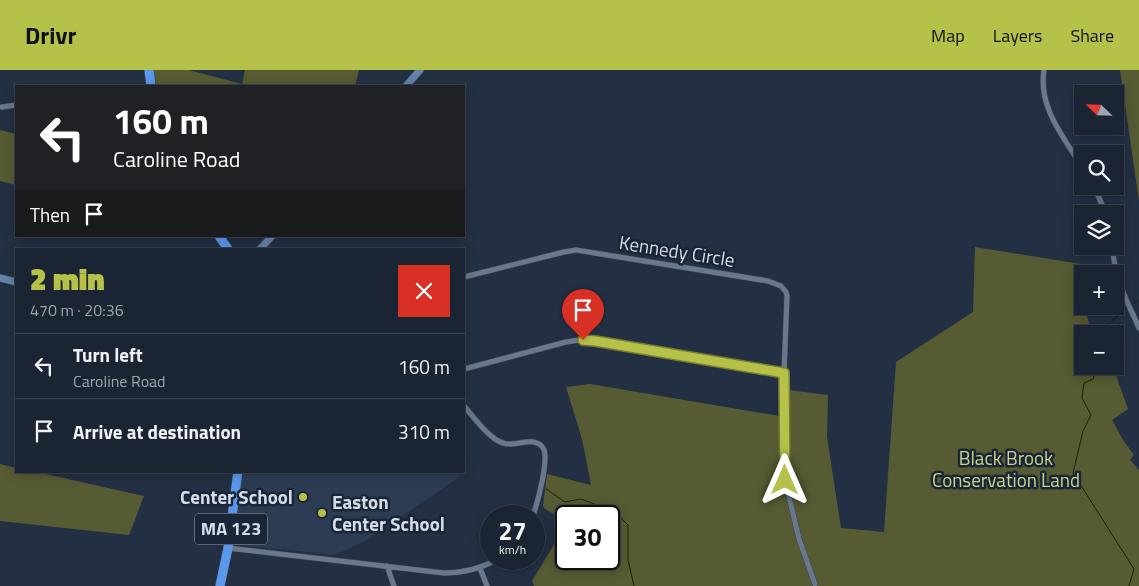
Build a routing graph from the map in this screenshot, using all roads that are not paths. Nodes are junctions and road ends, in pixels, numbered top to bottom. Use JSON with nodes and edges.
{"nodes":[{"id":1,"x":149,"y":70,"type":"edge"},
{"id":2,"x":420,"y":70,"type":"edge"},
{"id":3,"x":1044,"y":70,"type":"edge"},
{"id":4,"x":151,"y":85,"type":"edge"},
{"id":5,"x":407,"y":85,"type":"edge"},
{"id":6,"x":15,"y":105,"type":"edge"},
{"id":7,"x":2,"y":107,"type":"dead end"},
{"id":8,"x":1074,"y":154,"type":"edge"},
{"id":9,"x":220,"y":237,"type":"edge"},
{"id":10,"x":271,"y":237,"type":"edge"},
{"id":11,"x":227,"y":248,"type":"edge"},
{"id":12,"x":261,"y":248,"type":"edge"},
{"id":13,"x":1114,"y":255,"type":"edge"},
{"id":14,"x":465,"y":277,"type":"edge"},
{"id":15,"x":0,"y":278,"type":"edge"},
{"id":16,"x":15,"y":282,"type":"edge"},
{"id":17,"x":1139,"y":328,"type":"edge"},
{"id":18,"x":465,"y":369,"type":"edge"},
{"id":19,"x":784,"y":373,"type":"junction"},
{"id":20,"x":465,"y":407,"type":"edge"},
{"id":21,"x":238,"y":473,"type":"edge"},
{"id":22,"x":536,"y":505,"type":"edge"},
{"id":23,"x":228,"y":548,"type":"junction"},
{"id":24,"x":387,"y":566,"type":"junction"},
{"id":25,"x":480,"y":568,"type":"edge"},
{"id":26,"x":481,"y":570,"type":"edge"},
{"id":27,"x":815,"y":584,"type":"dead end"},
{"id":28,"x":220,"y":586,"type":"edge"},
{"id":29,"x":394,"y":586,"type":"edge"},
{"id":30,"x":487,"y":586,"type":"edge"}],
"edges":[{"from":1,"to":4,"type":"highway"},
{"from":2,"to":5,"type":"street"},
{"from":3,"to":8,"type":"street"},
{"from":6,"to":7,"type":"street"},
{"from":9,"to":11,"type":"highway"},
{"from":10,"to":12,"type":"street"},
{"from":13,"to":17,"type":"street"},
{"from":14,"to":19,"type":"street","name":"Kennedy Circle"},
{"from":15,"to":16,"type":"street"},
{"from":18,"to":19,"type":"street"},
{"from":19,"to":27,"type":"street","name":"Kennedy Circle"},
{"from":20,"to":22,"type":"street"},
{"from":21,"to":23,"type":"highway","number":"MA 123"},
{"from":23,"to":24,"type":"street"},
{"from":23,"to":28,"type":"highway","number":"MA 123"},
{"from":24,"to":25,"type":"street"},
{"from":24,"to":29,"type":"street"},
{"from":26,"to":30,"type":"street"}]}
